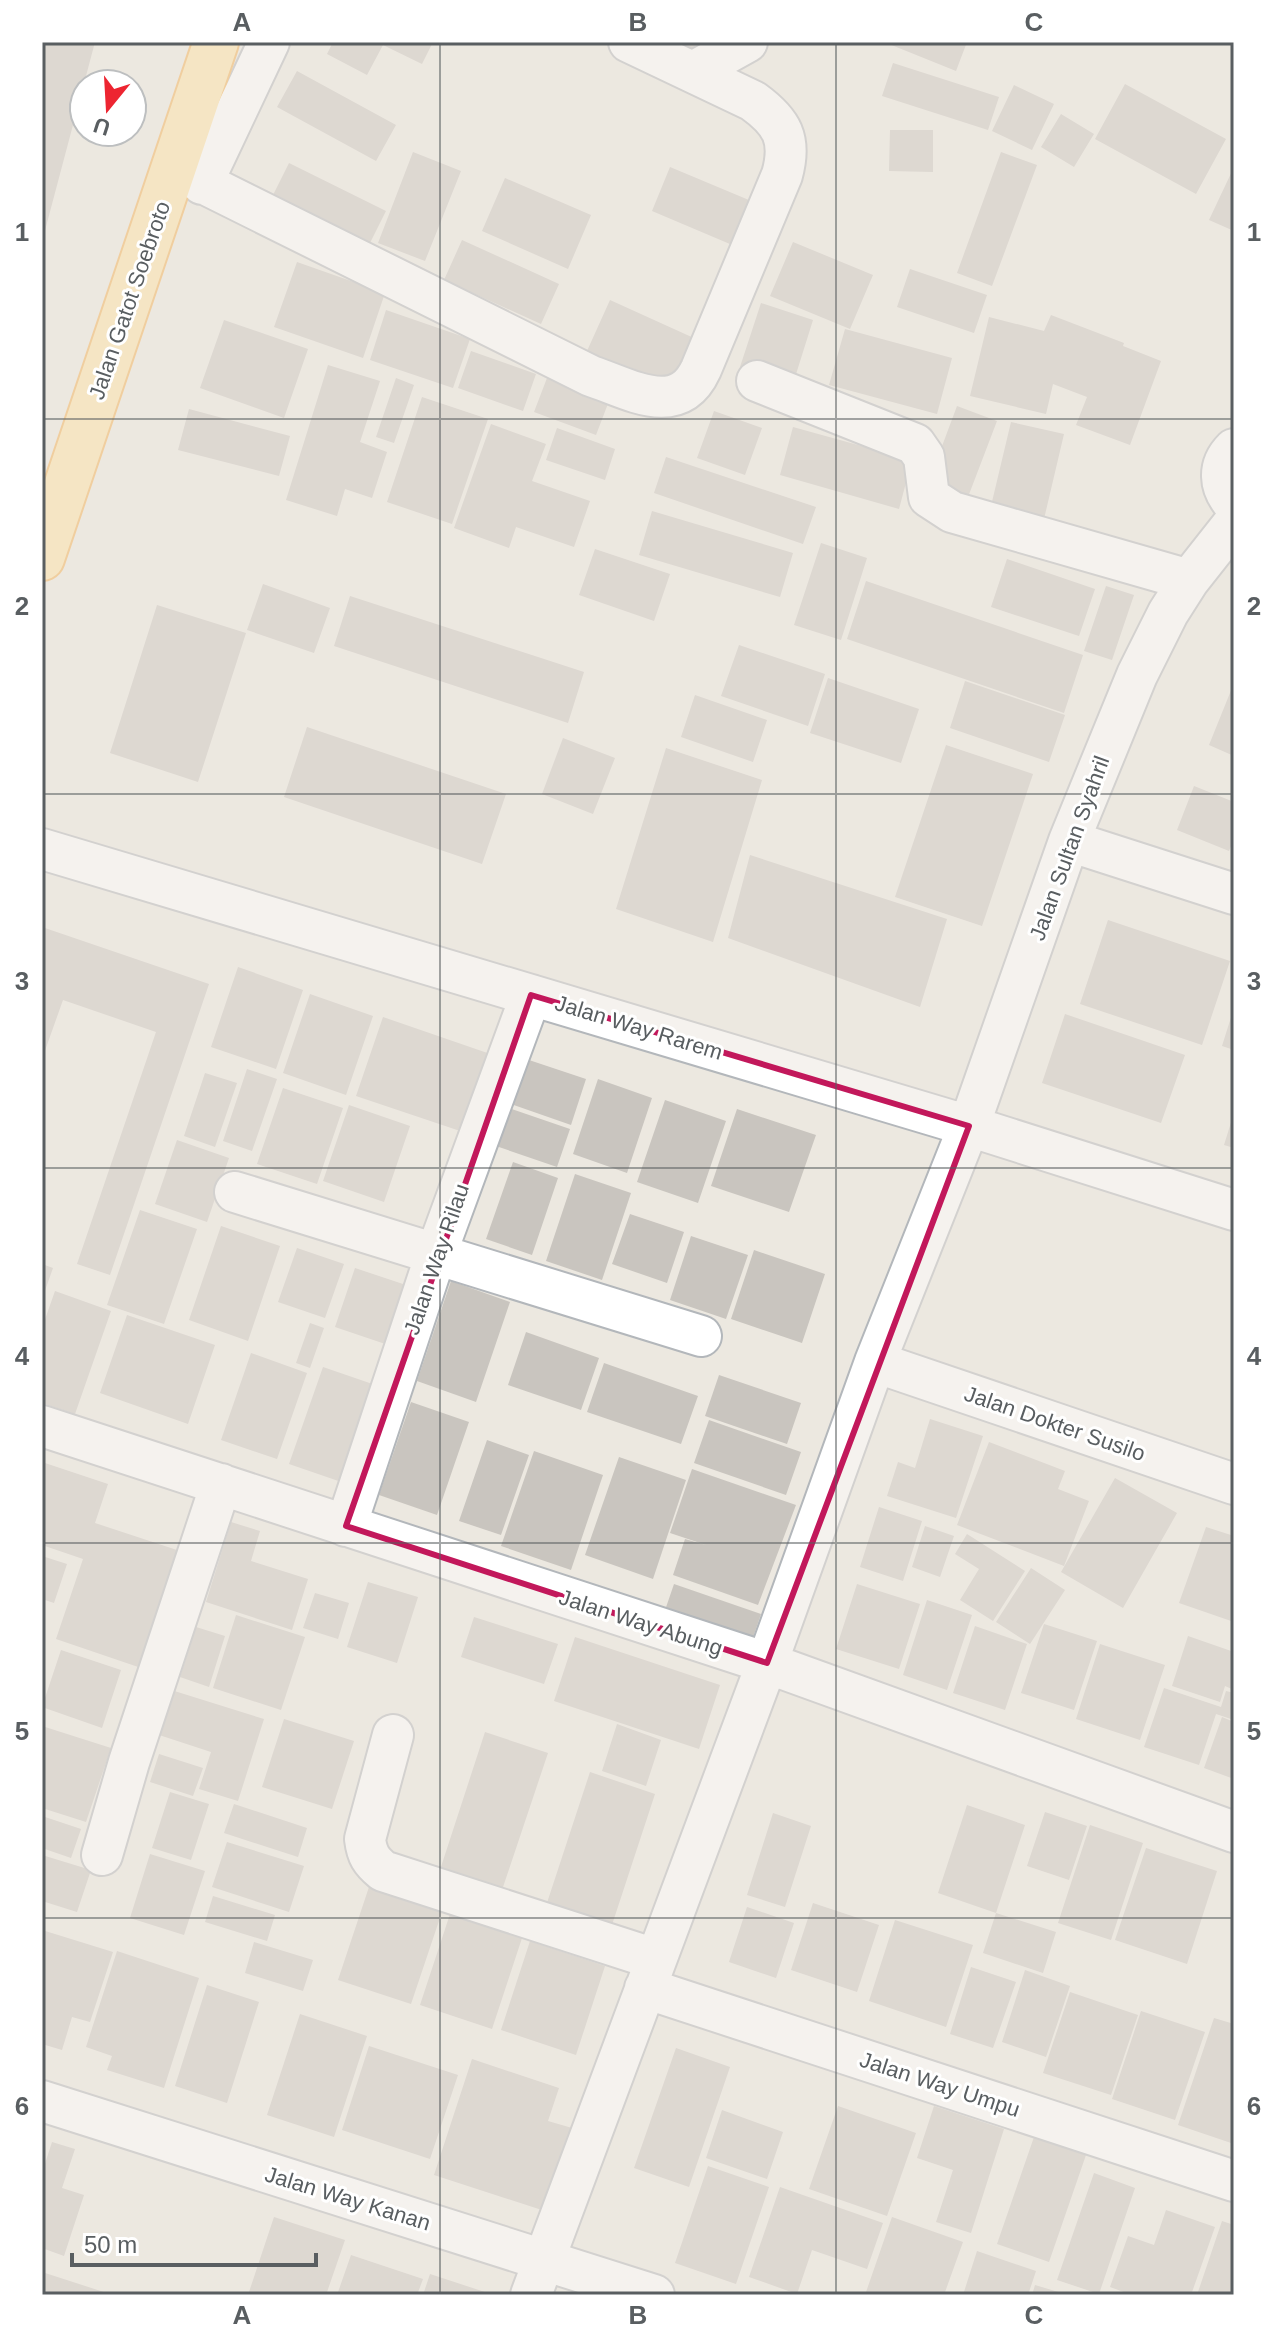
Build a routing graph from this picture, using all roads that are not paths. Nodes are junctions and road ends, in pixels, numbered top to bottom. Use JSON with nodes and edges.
{"nodes":[{"id":1,"x":216,"y":42,"type":"edge"},
{"id":2,"x":269,"y":42,"type":"edge"},
{"id":3,"x":629,"y":42,"type":"edge"},
{"id":4,"x":747,"y":42,"type":"edge"},
{"id":5,"x":693,"y":72,"type":"junction"},
{"id":6,"x":188,"y":176,"type":"junction"},
{"id":7,"x":757,"y":381,"type":"dead end"},
{"id":8,"x":1234,"y":449,"type":"edge"},
{"id":9,"x":1234,"y":504,"type":"edge"},
{"id":10,"x":1234,"y":523,"type":"edge"},
{"id":11,"x":42,"y":558,"type":"edge"},
{"id":12,"x":1189,"y":580,"type":"junction"},
{"id":13,"x":1069,"y":841,"type":"junction"},
{"id":14,"x":42,"y":849,"type":"edge"},
{"id":15,"x":1234,"y":894,"type":"edge"},
{"id":16,"x":531,"y":995,"type":"junction"},
{"id":17,"x":969,"y":1126,"type":"junction"},
{"id":18,"x":235,"y":1192,"type":"dead end"},
{"id":19,"x":1234,"y":1210,"type":"edge"},
{"id":20,"x":436,"y":1254,"type":"junction"},
{"id":21,"x":701,"y":1336,"type":"dead end"},
{"id":22,"x":875,"y":1362,"type":"junction"},
{"id":23,"x":42,"y":1426,"type":"edge"},
{"id":24,"x":221,"y":1484,"type":"junction"},
{"id":25,"x":1234,"y":1484,"type":"edge"},
{"id":26,"x":346,"y":1526,"type":"junction"},
{"id":27,"x":767,"y":1663,"type":"junction"},
{"id":28,"x":393,"y":1735,"type":"dead end"},
{"id":29,"x":1234,"y":1832,"type":"edge"},
{"id":30,"x":102,"y":1855,"type":"dead end"},
{"id":31,"x":650,"y":1973,"type":"junction"},
{"id":32,"x":42,"y":2101,"type":"edge"},
{"id":33,"x":1234,"y":2181,"type":"edge"},
{"id":34,"x":538,"y":2277,"type":"edge"},
{"id":35,"x":654,"y":2295,"type":"edge"}],
"edges":[{"from":1,"to":6,"type":"main road","name":"Jalan Gatot Soebroto"},
{"from":2,"to":6,"type":"street"},
{"from":3,"to":5,"type":"street"},
{"from":4,"to":5,"type":"street"},
{"from":5,"to":6,"type":"street"},
{"from":6,"to":11,"type":"main road","name":"Jalan Gatot Soebroto"},
{"from":7,"to":12,"type":"street"},
{"from":8,"to":9,"type":"street"},
{"from":10,"to":12,"type":"street","name":"Jalan Sultan Syahril"},
{"from":12,"to":13,"type":"street","name":"Jalan Sultan Syahril"},
{"from":13,"to":15,"type":"street"},
{"from":13,"to":17,"type":"street","name":"Jalan Sultan Syahril"},
{"from":14,"to":16,"type":"street","name":"Jalan Way Rarem"},
{"from":16,"to":17,"type":"street","name":"Jalan Way Rarem"},
{"from":16,"to":20,"type":"street","name":"Jalan Way Rilau"},
{"from":17,"to":19,"type":"street","name":"Jalan Way Rarem"},
{"from":17,"to":22,"type":"street","name":"Jalan Sultan Syahril"},
{"from":18,"to":20,"type":"street"},
{"from":20,"to":21,"type":"street"},
{"from":20,"to":26,"type":"street","name":"Jalan Way Rilau"},
{"from":22,"to":25,"type":"street","name":"Jalan Dokter Susilo"},
{"from":22,"to":27,"type":"street","name":"Jalan Sultan Syahril"},
{"from":23,"to":24,"type":"street","name":"Jalan Way Abung"},
{"from":24,"to":26,"type":"street","name":"Jalan Way Abung"},
{"from":24,"to":30,"type":"street"},
{"from":26,"to":27,"type":"street","name":"Jalan Way Abung"},
{"from":27,"to":29,"type":"street","name":"Jalan Way Abung"},
{"from":27,"to":31,"type":"street","name":"Jalan Sultan Syahril"},
{"from":28,"to":31,"type":"street","name":"Jalan Way Umpu"},
{"from":31,"to":33,"type":"street","name":"Jalan Way Umpu"},
{"from":31,"to":34,"type":"street","name":"Jalan Sultan Syahril"},
{"from":32,"to":34,"type":"street","name":"Jalan Way Kanan"},
{"from":34,"to":35,"type":"street","name":"Jalan Way Kanan"}]}
